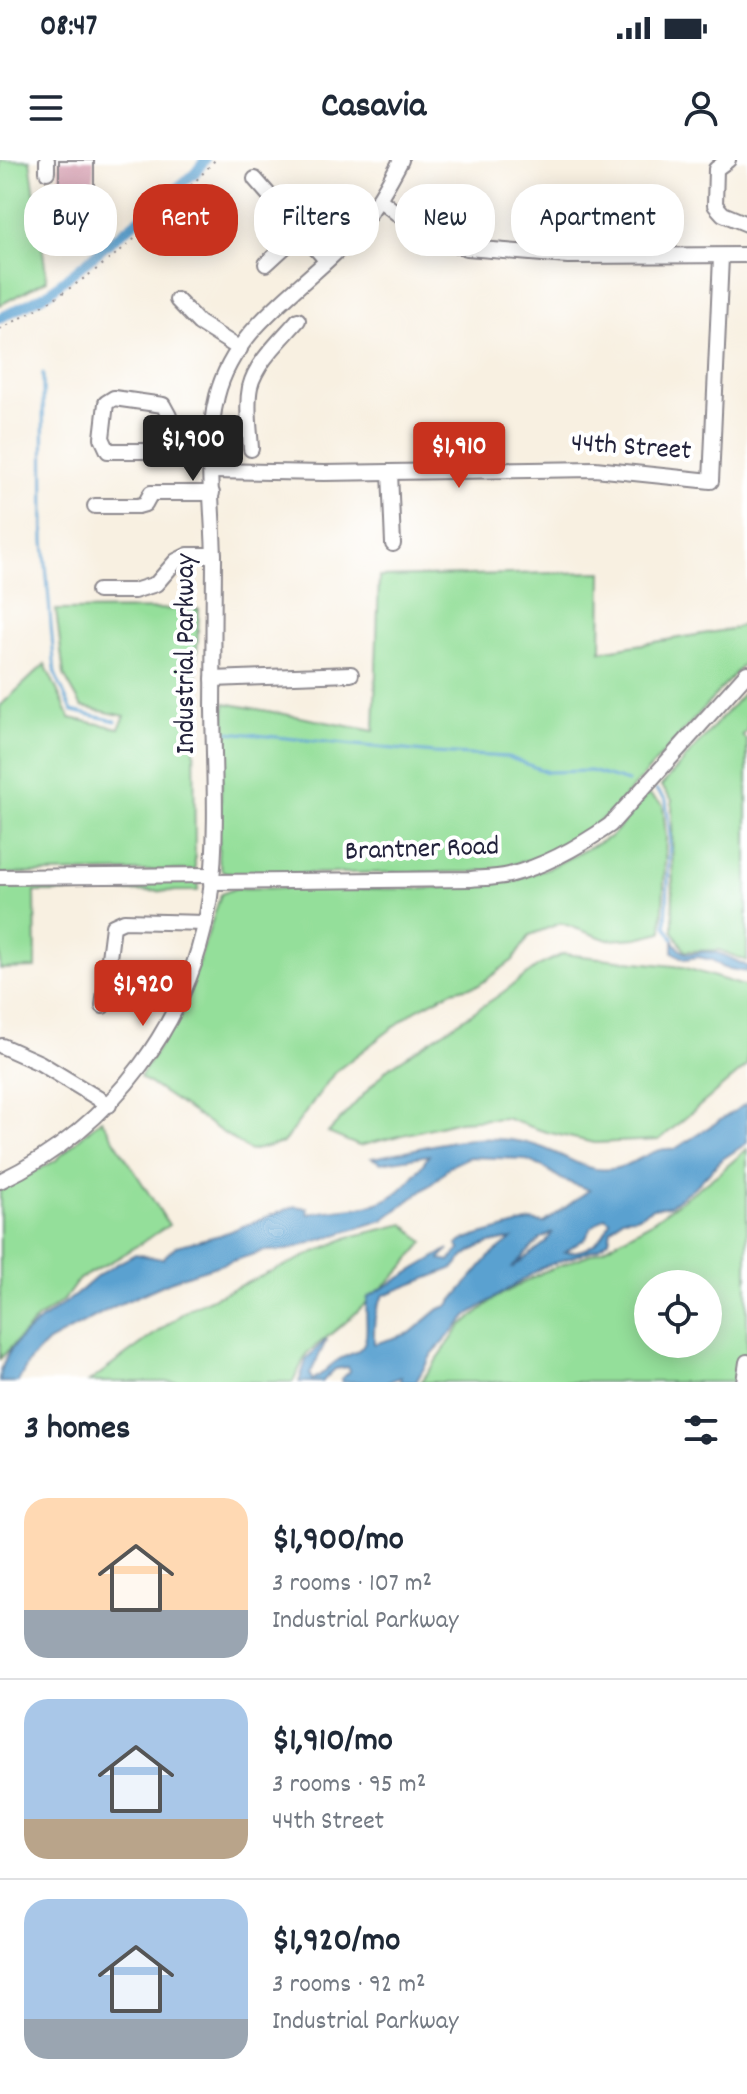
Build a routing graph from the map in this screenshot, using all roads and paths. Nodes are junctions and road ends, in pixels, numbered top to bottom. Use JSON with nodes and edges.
{"nodes":[{"id":1,"x":215,"y":160,"type":"edge"},
{"id":2,"x":401,"y":160,"type":"edge"},
{"id":3,"x":728,"y":160,"type":"edge"},
{"id":4,"x":255,"y":179,"type":"dead end"},
{"id":5,"x":259,"y":184,"type":"edge"},
{"id":6,"x":379,"y":199,"type":"joint"},
{"id":7,"x":747,"y":224,"type":"edge"},
{"id":8,"x":747,"y":255,"type":"edge"},
{"id":9,"x":275,"y":256,"type":"edge"},
{"id":10,"x":322,"y":256,"type":"edge"},
{"id":11,"x":330,"y":256,"type":"edge"},
{"id":12,"x":721,"y":257,"type":"junction"},
{"id":13,"x":326,"y":260,"type":"junction"},
{"id":14,"x":266,"y":264,"type":"dead end"},
{"id":15,"x":177,"y":300,"type":"dead end"},
{"id":16,"x":298,"y":320,"type":"dead end"},
{"id":17,"x":0,"y":329,"type":"edge"},
{"id":18,"x":240,"y":349,"type":"junction"},
{"id":19,"x":229,"y":367,"type":"junction"},
{"id":20,"x":253,"y":379,"type":"junction"},
{"id":21,"x":166,"y":447,"type":"junction"},
{"id":22,"x":212,"y":447,"type":"junction"},
{"id":23,"x":251,"y":449,"type":"dead end"},
{"id":24,"x":212,"y":471,"type":"junction"},
{"id":25,"x":390,"y":472,"type":"junction"},
{"id":26,"x":212,"y":493,"type":"junction"},
{"id":27,"x":95,"y":506,"type":"dead end"},
{"id":28,"x":393,"y":544,"type":"dead end"},
{"id":29,"x":214,"y":555,"type":"junction"},
{"id":30,"x":98,"y":591,"type":"dead end"},
{"id":31,"x":747,"y":673,"type":"edge"},
{"id":32,"x":351,"y":674,"type":"dead end"},
{"id":33,"x":213,"y":679,"type":"junction"},
{"id":34,"x":0,"y":877,"type":"edge"},
{"id":35,"x":211,"y":878,"type":"junction"},
{"id":36,"x":205,"y":923,"type":"junction"},
{"id":37,"x":103,"y":1006,"type":"dead end"},
{"id":38,"x":2,"y":1046,"type":"edge"},
{"id":39,"x":109,"y":1105,"type":"junction"},
{"id":40,"x":0,"y":1181,"type":"edge"},
{"id":41,"x":747,"y":1362,"type":"edge"},
{"id":42,"x":745,"y":1380,"type":"edge"}],
"edges":[{"from":1,"to":17,"type":"path"},
{"from":2,"to":6,"type":"street","name":"Industrial Parkway"},
{"from":3,"to":7,"type":"street"},
{"from":4,"to":5,"type":"street"},
{"from":6,"to":12,"type":"street"},
{"from":8,"to":12,"type":"street"},
{"from":9,"to":14,"type":"street"},
{"from":10,"to":13,"type":"street"},
{"from":11,"to":13,"type":"street","name":"Industrial Parkway"},
{"from":12,"to":25,"type":"street","name":"44th Street"},
{"from":13,"to":18,"type":"street","name":"Industrial Parkway"},
{"from":15,"to":18,"type":"street"},
{"from":16,"to":20,"type":"street"},
{"from":18,"to":19,"type":"street","name":"Industrial Parkway"},
{"from":19,"to":20,"type":"street"},
{"from":19,"to":22,"type":"street","name":"Industrial Parkway"},
{"from":20,"to":23,"type":"street"},
{"from":21,"to":21,"type":"street"},
{"from":21,"to":22,"type":"street"},
{"from":22,"to":24,"type":"street","name":"Industrial Parkway"},
{"from":24,"to":25,"type":"street","name":"44th Street"},
{"from":24,"to":26,"type":"street","name":"Industrial Parkway"},
{"from":25,"to":28,"type":"street"},
{"from":26,"to":27,"type":"street"},
{"from":26,"to":29,"type":"street","name":"Industrial Parkway"},
{"from":29,"to":30,"type":"street"},
{"from":29,"to":33,"type":"street","name":"Industrial Parkway"},
{"from":31,"to":35,"type":"street","name":"Brantner Road"},
{"from":32,"to":33,"type":"street"},
{"from":33,"to":35,"type":"street","name":"Industrial Parkway"},
{"from":34,"to":35,"type":"street","name":"Brantner Road"},
{"from":35,"to":36,"type":"street","name":"Industrial Parkway"},
{"from":36,"to":37,"type":"street"},
{"from":36,"to":39,"type":"street","name":"Industrial Parkway"},
{"from":38,"to":39,"type":"street"},
{"from":39,"to":40,"type":"street","name":"Industrial Parkway"},
{"from":41,"to":42,"type":"street"}]}
